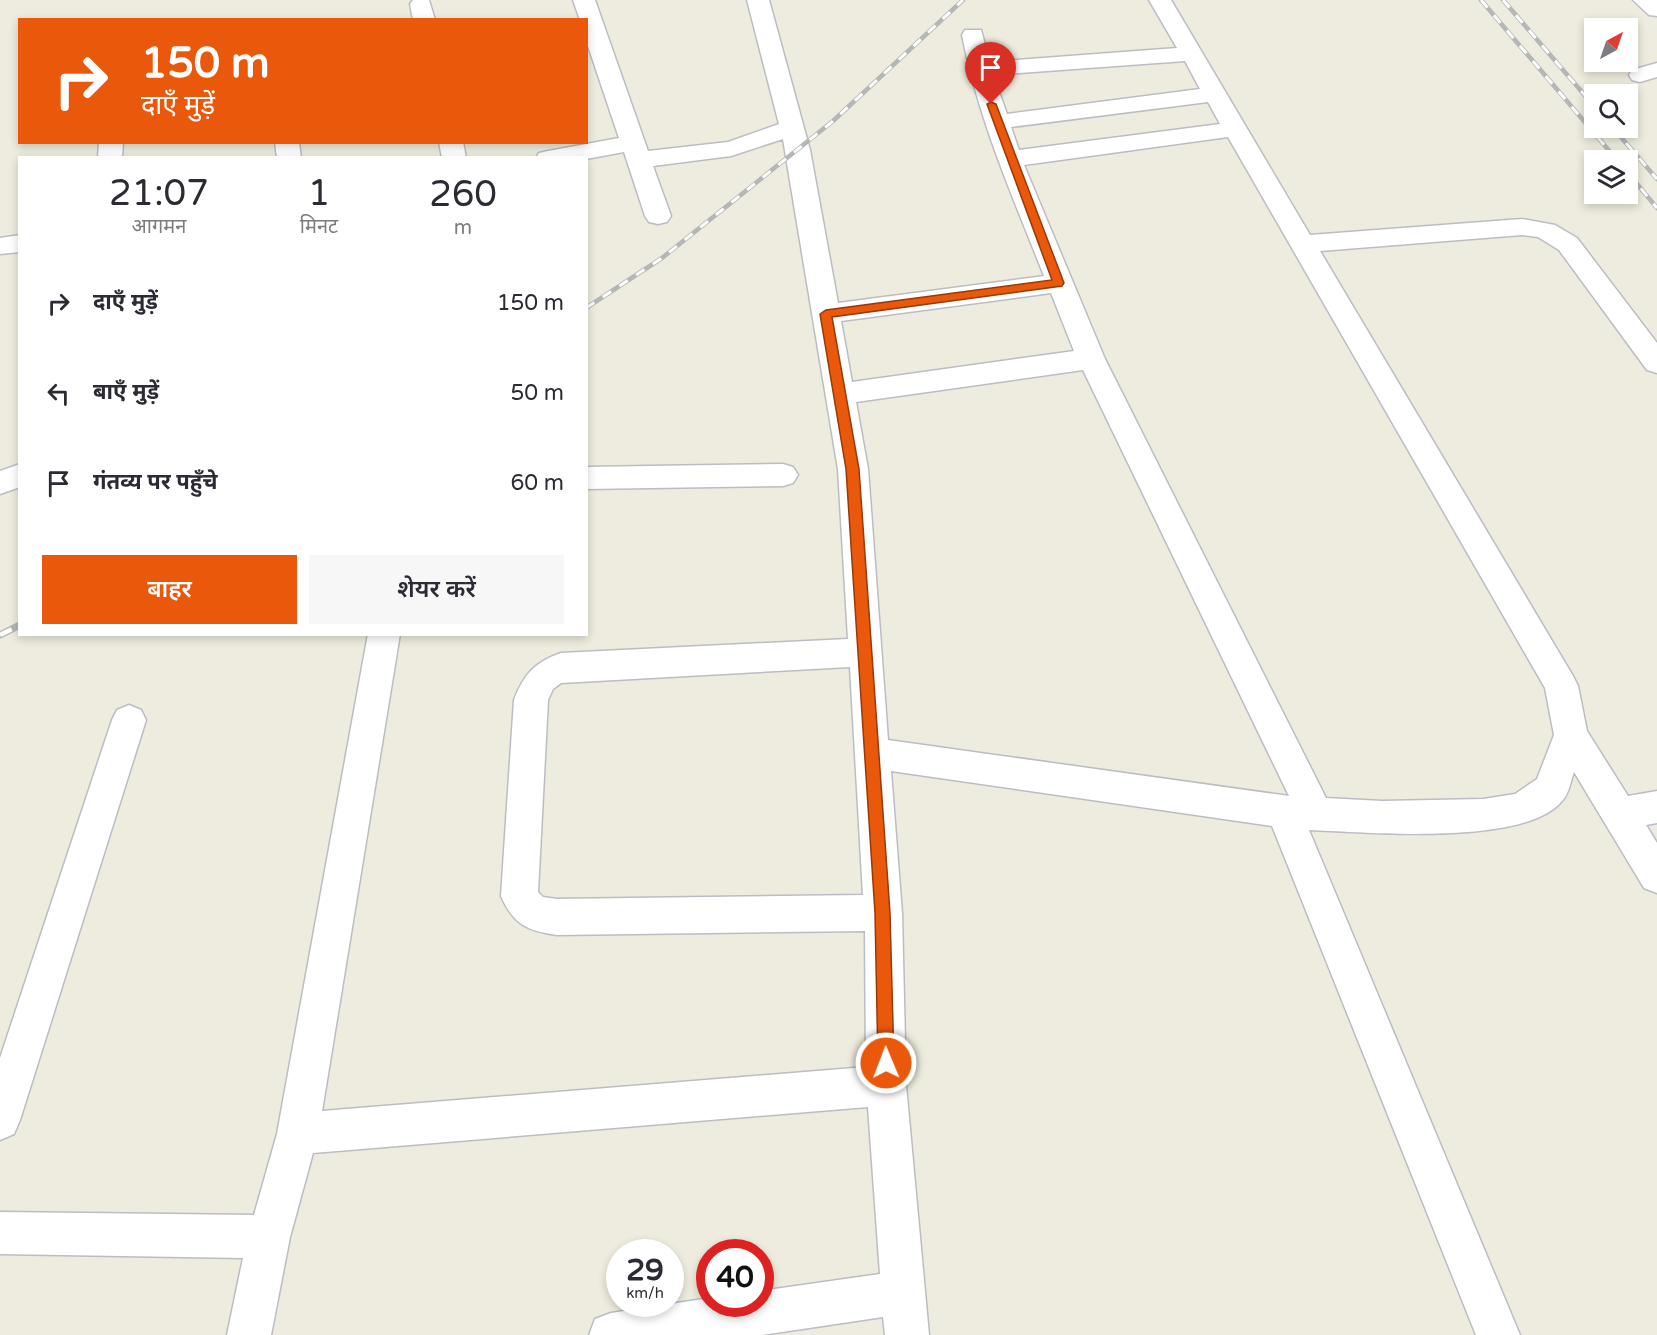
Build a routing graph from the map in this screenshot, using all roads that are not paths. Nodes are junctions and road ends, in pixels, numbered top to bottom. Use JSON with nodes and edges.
{"nodes":[{"id":1,"x":584,"y":0,"type":"edge"},
{"id":2,"x":758,"y":0,"type":"edge"},
{"id":3,"x":1160,"y":0,"type":"edge"},
{"id":4,"x":973,"y":35,"type":"dead end"},
{"id":5,"x":1193,"y":54,"type":"junction"},
{"id":6,"x":980,"y":69,"type":"junction"},
{"id":7,"x":1216,"y":94,"type":"junction"},
{"id":8,"x":997,"y":122,"type":"junction"},
{"id":9,"x":792,"y":128,"type":"junction"},
{"id":10,"x":1236,"y":129,"type":"junction"},
{"id":11,"x":636,"y":152,"type":"junction"},
{"id":12,"x":577,"y":156,"type":"edge"},
{"id":13,"x":1010,"y":159,"type":"junction"},
{"id":14,"x":658,"y":216,"type":"dead end"},
{"id":15,"x":18,"y":243,"type":"edge"},
{"id":16,"x":1302,"y":244,"type":"junction"},
{"id":17,"x":0,"y":246,"type":"edge"},
{"id":18,"x":1058,"y":283,"type":"junction"},
{"id":19,"x":826,"y":314,"type":"junction"},
{"id":20,"x":1091,"y":359,"type":"junction"},
{"id":21,"x":1657,"y":363,"type":"edge"},
{"id":22,"x":840,"y":394,"type":"junction"},
{"id":23,"x":783,"y":475,"type":"dead end"},
{"id":24,"x":18,"y":476,"type":"edge"},
{"id":25,"x":588,"y":478,"type":"edge"},
{"id":26,"x":0,"y":483,"type":"edge"},
{"id":27,"x":384,"y":636,"type":"edge"},
{"id":28,"x":865,"y":652,"type":"junction"},
{"id":29,"x":129,"y":720,"type":"dead end"},
{"id":30,"x":1571,"y":735,"type":"junction"},
{"id":31,"x":872,"y":753,"type":"junction"},
{"id":32,"x":1657,"y":807,"type":"edge"},
{"id":33,"x":1299,"y":813,"type":"junction"},
{"id":34,"x":1620,"y":814,"type":"junction"},
{"id":35,"x":1657,"y":876,"type":"edge"},
{"id":36,"x":883,"y":913,"type":"junction"},
{"id":37,"x":886,"y":1084,"type":"junction"},
{"id":38,"x":0,"y":1120,"type":"edge"},
{"id":39,"x":298,"y":1134,"type":"junction"},
{"id":40,"x":0,"y":1233,"type":"edge"},
{"id":41,"x":269,"y":1237,"type":"junction"},
{"id":42,"x":904,"y":1292,"type":"junction"},
{"id":43,"x":249,"y":1335,"type":"edge"},
{"id":44,"x":611,"y":1335,"type":"edge"},
{"id":45,"x":907,"y":1335,"type":"edge"},
{"id":46,"x":1498,"y":1335,"type":"edge"}],
"edges":[{"from":1,"to":11,"type":"street"},
{"from":2,"to":9,"type":"street"},
{"from":3,"to":5,"type":"street"},
{"from":4,"to":6,"type":"street"},
{"from":5,"to":6,"type":"street"},
{"from":5,"to":7,"type":"street"},
{"from":6,"to":8,"type":"street"},
{"from":7,"to":8,"type":"street"},
{"from":7,"to":10,"type":"street"},
{"from":8,"to":13,"type":"street"},
{"from":9,"to":11,"type":"street"},
{"from":9,"to":19,"type":"street"},
{"from":10,"to":13,"type":"street"},
{"from":10,"to":16,"type":"street"},
{"from":11,"to":12,"type":"street"},
{"from":11,"to":14,"type":"street"},
{"from":13,"to":18,"type":"street"},
{"from":15,"to":17,"type":"street"},
{"from":16,"to":21,"type":"street"},
{"from":16,"to":30,"type":"street"},
{"from":18,"to":19,"type":"street"},
{"from":18,"to":20,"type":"street"},
{"from":19,"to":22,"type":"street"},
{"from":20,"to":22,"type":"street"},
{"from":20,"to":33,"type":"street"},
{"from":22,"to":28,"type":"street"},
{"from":23,"to":25,"type":"street"},
{"from":24,"to":26,"type":"street"},
{"from":27,"to":39,"type":"street"},
{"from":28,"to":31,"type":"street"},
{"from":28,"to":36,"type":"street"},
{"from":29,"to":38,"type":"street"},
{"from":30,"to":33,"type":"street"},
{"from":30,"to":34,"type":"street"},
{"from":31,"to":33,"type":"street"},
{"from":31,"to":36,"type":"street"},
{"from":32,"to":34,"type":"street"},
{"from":33,"to":46,"type":"street"},
{"from":34,"to":35,"type":"street"},
{"from":36,"to":37,"type":"street"},
{"from":37,"to":39,"type":"street"},
{"from":37,"to":42,"type":"street"},
{"from":39,"to":41,"type":"street"},
{"from":40,"to":41,"type":"street"},
{"from":41,"to":43,"type":"street"},
{"from":42,"to":44,"type":"street"},
{"from":42,"to":45,"type":"street"}]}
